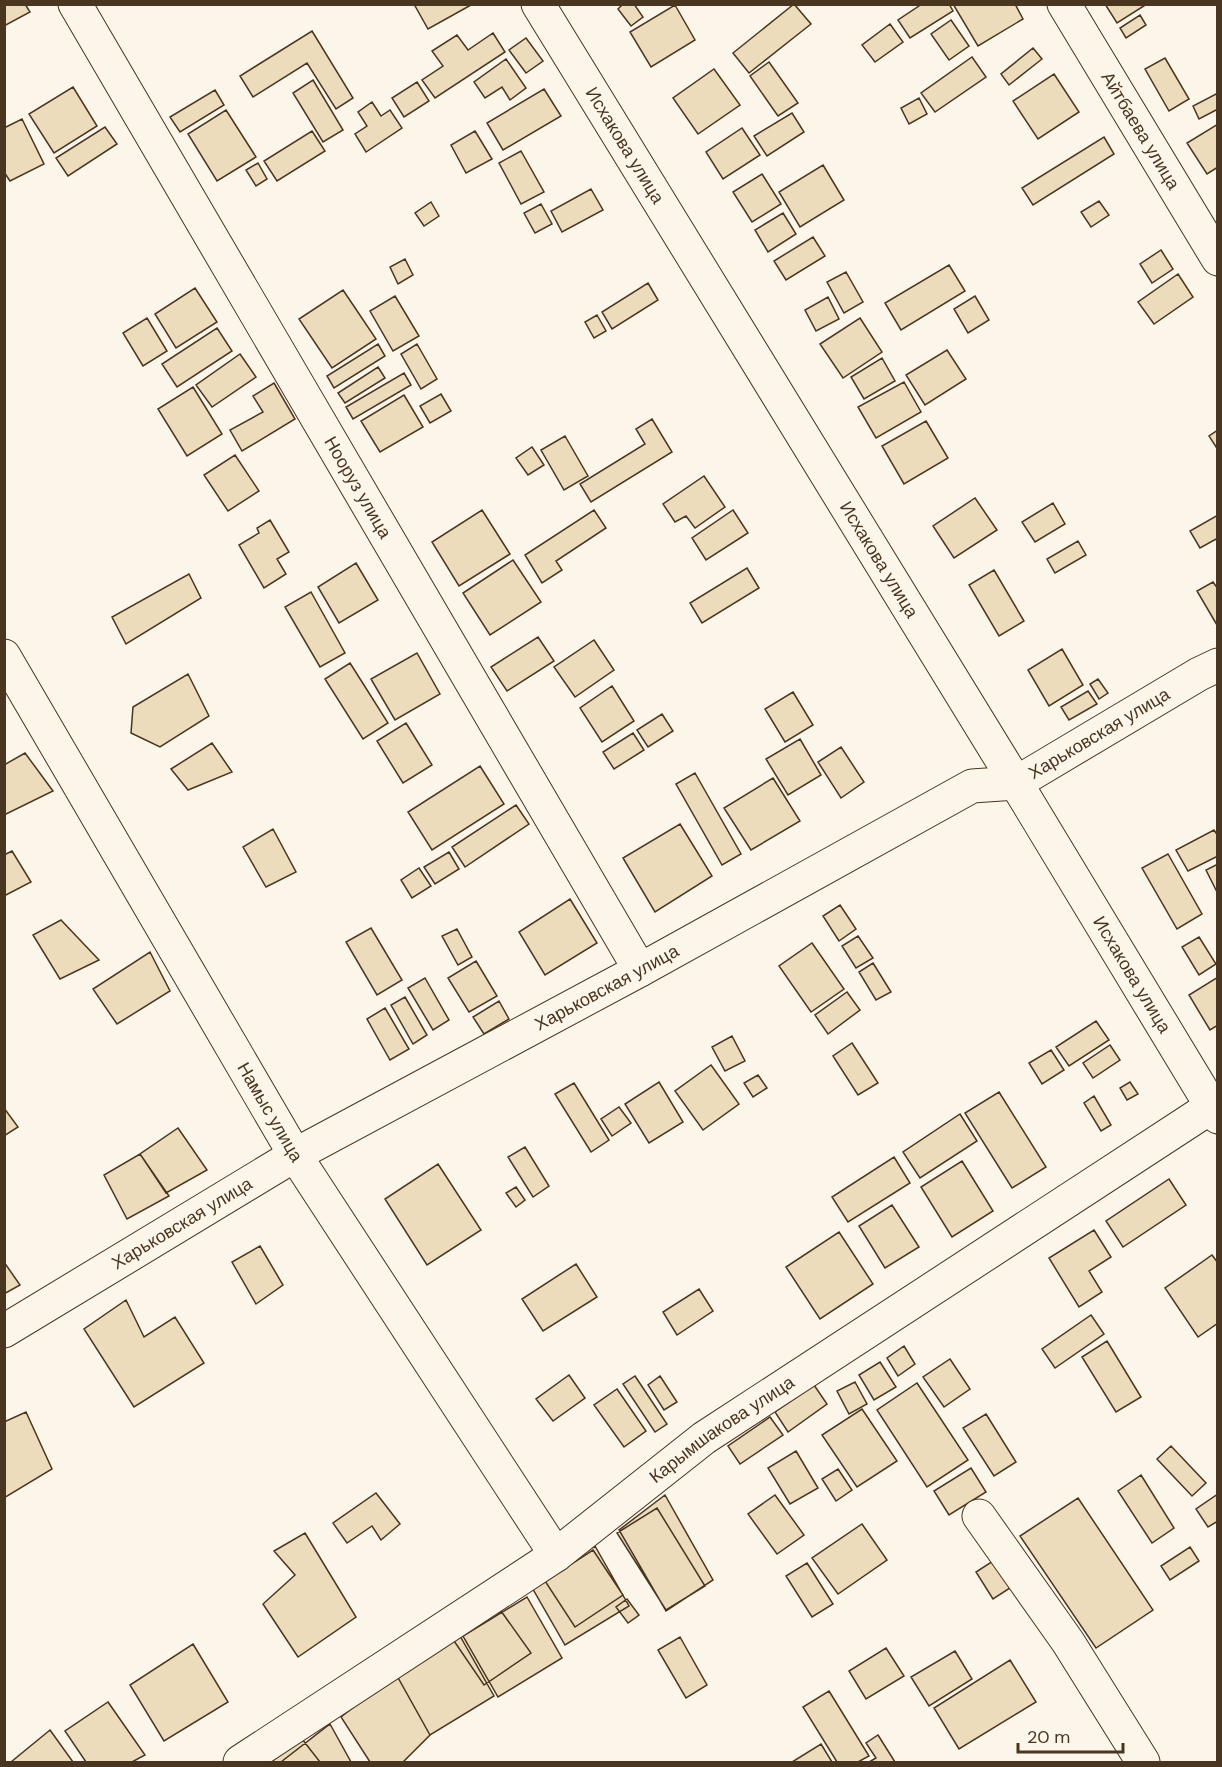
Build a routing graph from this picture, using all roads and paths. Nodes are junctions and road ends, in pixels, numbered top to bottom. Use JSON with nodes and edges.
{"nodes":[{"id":1,"x":75,"y":4,"type":"edge"},
{"id":2,"x":538,"y":4,"type":"edge"},
{"id":3,"x":1064,"y":4,"type":"edge"},
{"id":4,"x":1218,"y":259,"type":"edge"},
{"id":5,"x":4,"y":656,"type":"edge"},
{"id":6,"x":1218,"y":665,"type":"edge"},
{"id":7,"x":1016,"y":783,"type":"junction"},
{"id":8,"x":640,"y":970,"type":"junction"},
{"id":9,"x":1214,"y":1112,"type":"edge"},
{"id":10,"x":295,"y":1155,"type":"junction"},
{"id":11,"x":4,"y":1331,"type":"edge"},
{"id":12,"x":979,"y":1516,"type":"dead end"},
{"id":13,"x":556,"y":1555,"type":"junction"},
{"id":14,"x":240,"y":1762,"type":"edge"},
{"id":15,"x":1143,"y":1762,"type":"edge"}],
"edges":[{"from":1,"to":8,"type":"street","name":"Нооруз улица"},
{"from":2,"to":7,"type":"street","name":"Исхакова улица"},
{"from":3,"to":4,"type":"street","name":"Айтбаева улица"},
{"from":5,"to":10,"type":"street","name":"Намыс улица"},
{"from":6,"to":7,"type":"street","name":"Харьковская улица"},
{"from":7,"to":8,"type":"street","name":"Харьковская улица"},
{"from":7,"to":9,"type":"street","name":"Исхакова улица"},
{"from":8,"to":10,"type":"street","name":"Харьковская улица"},
{"from":9,"to":13,"type":"street","name":"Карымшакова улица"},
{"from":10,"to":11,"type":"street","name":"Харьковская улица"},
{"from":10,"to":13,"type":"street","name":"Намыс улица"},
{"from":12,"to":15,"type":"street"},
{"from":13,"to":14,"type":"street","name":"Карымшакова улица"}]}
